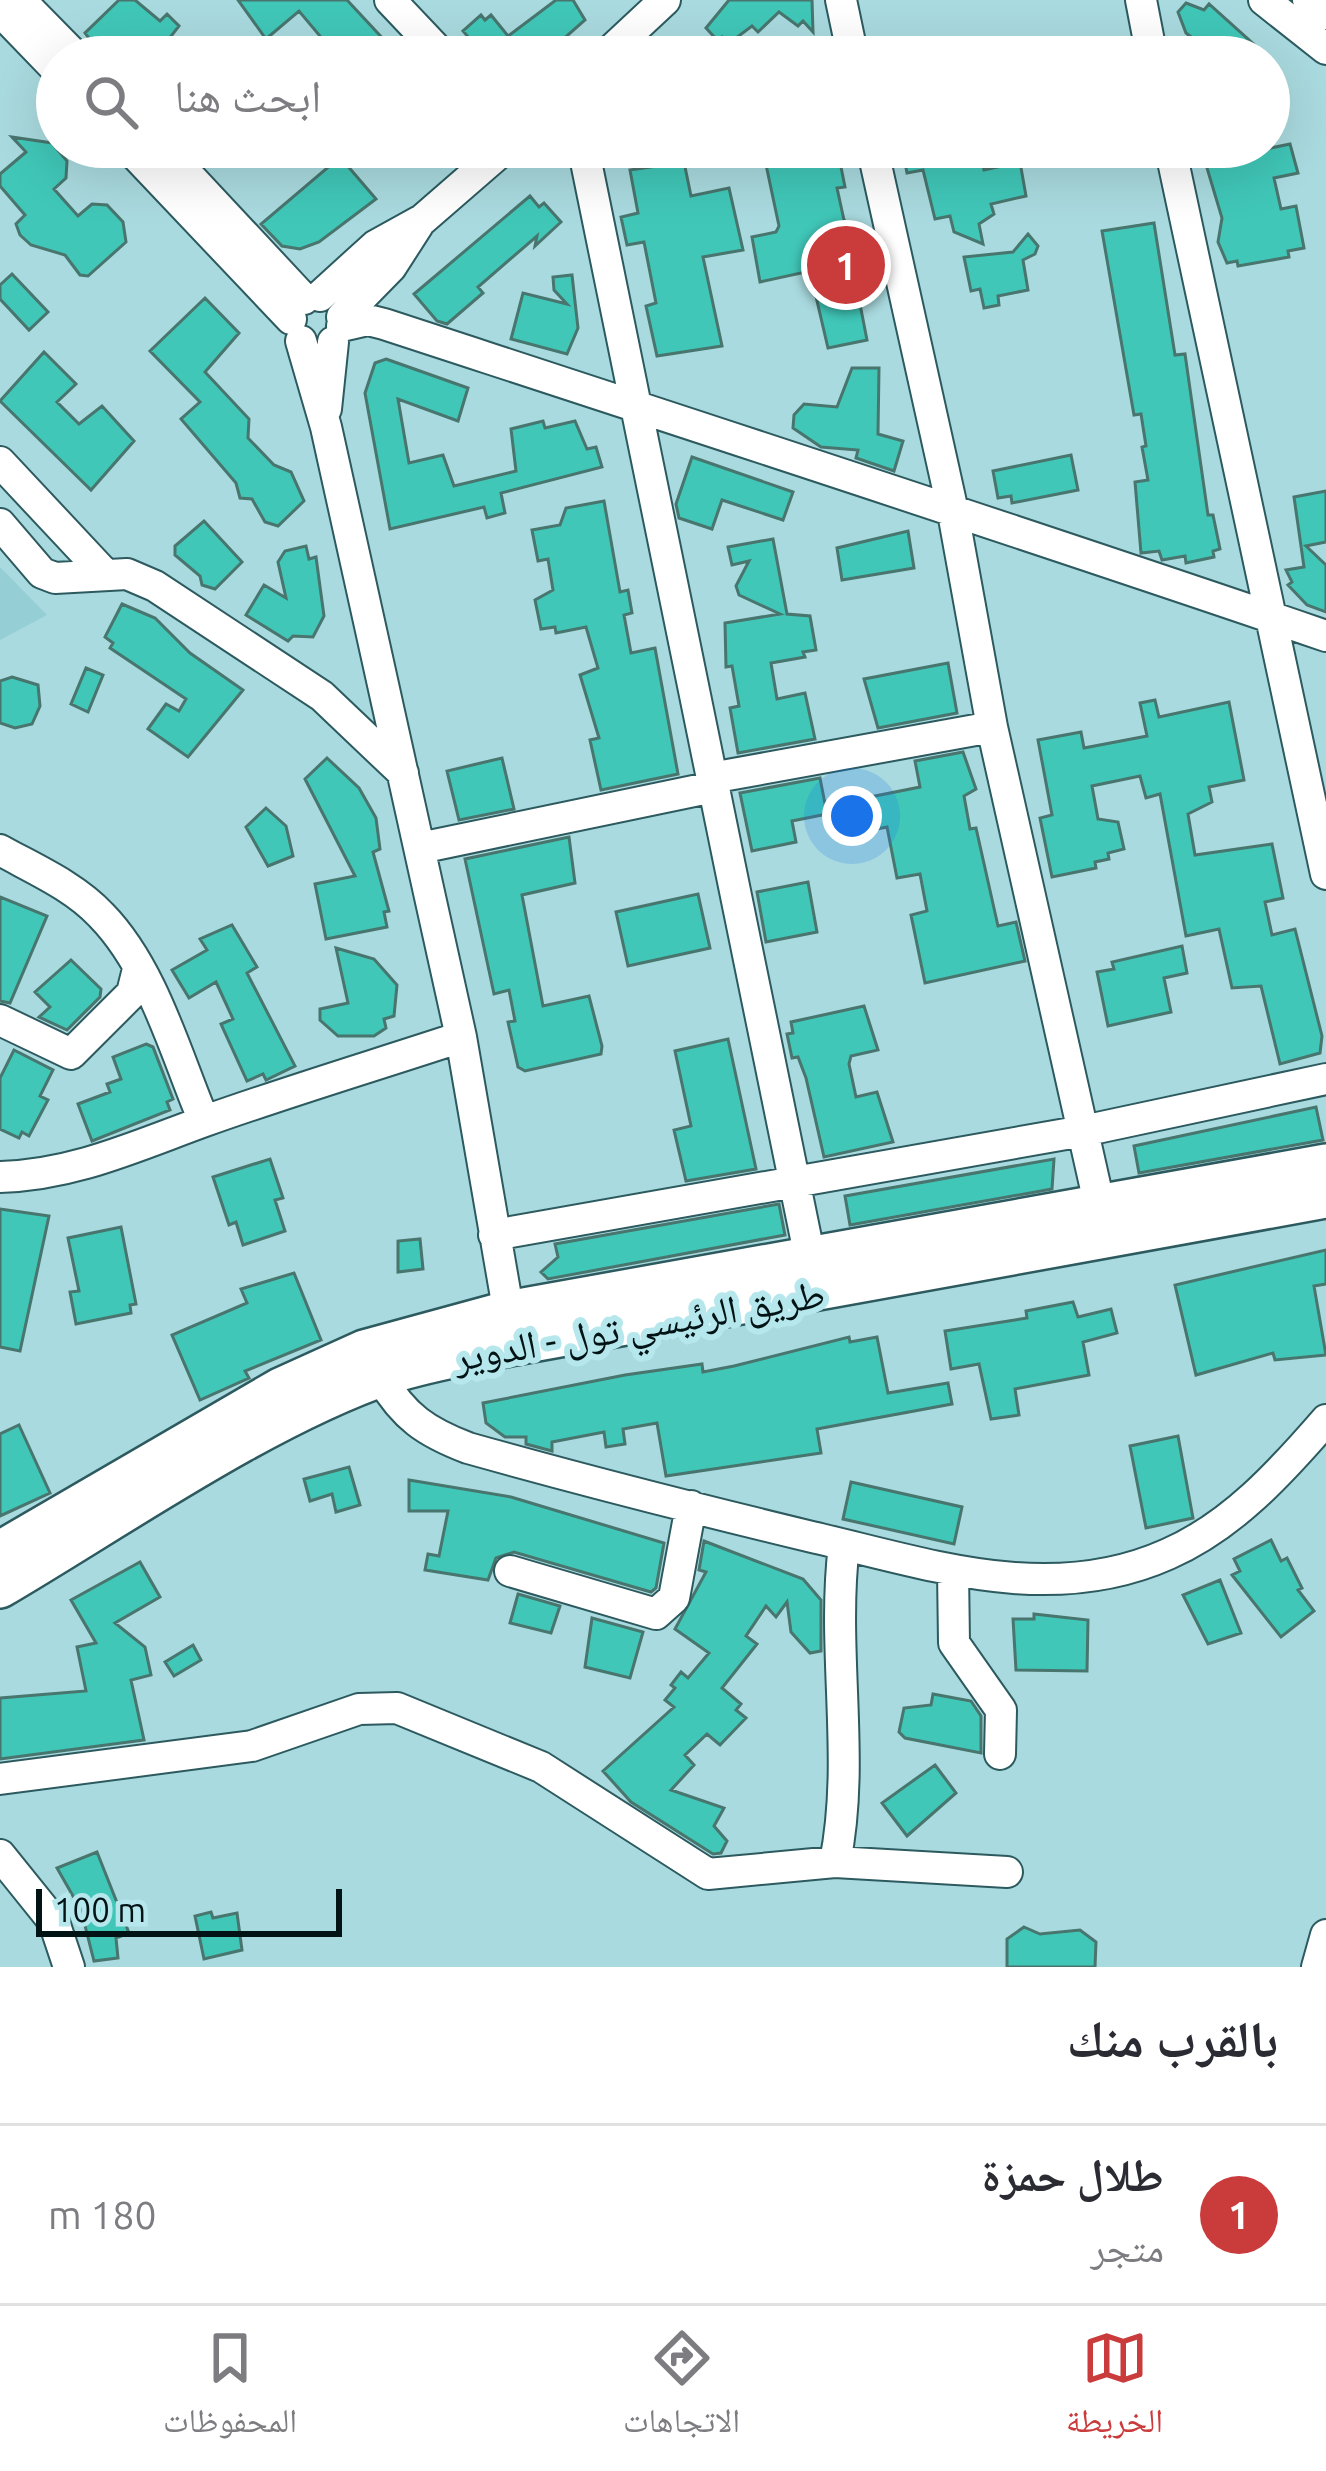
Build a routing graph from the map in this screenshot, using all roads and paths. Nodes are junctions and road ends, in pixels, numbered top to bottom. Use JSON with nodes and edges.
{"nodes":[{"id":1,"x":20,"y":0,"type":"edge"},
{"id":2,"x":390,"y":0,"type":"edge"},
{"id":3,"x":664,"y":0,"type":"edge"},
{"id":4,"x":841,"y":0,"type":"edge"},
{"id":5,"x":1142,"y":0,"type":"edge"},
{"id":6,"x":1308,"y":0,"type":"edge"},
{"id":7,"x":1268,"y":1,"type":"edge"},
{"id":8,"x":0,"y":11,"type":"edge"},
{"id":9,"x":1326,"y":14,"type":"edge"},
{"id":10,"x":55,"y":36,"type":"edge"},
{"id":11,"x":424,"y":36,"type":"edge"},
{"id":12,"x":626,"y":36,"type":"edge"},
{"id":13,"x":849,"y":36,"type":"edge"},
{"id":14,"x":1148,"y":36,"type":"edge"},
{"id":15,"x":36,"y":48,"type":"edge"},
{"id":16,"x":1326,"y":49,"type":"edge"},
{"id":17,"x":151,"y":168,"type":"edge"},
{"id":18,"x":181,"y":168,"type":"edge"},
{"id":19,"x":482,"y":168,"type":"edge"},
{"id":20,"x":587,"y":168,"type":"edge"},
{"id":21,"x":877,"y":168,"type":"edge"},
{"id":22,"x":1175,"y":168,"type":"edge"},
{"id":23,"x":319,"y":320,"type":"junction"},
{"id":24,"x":634,"y":406,"type":"junction"},
{"id":25,"x":0,"y":462,"type":"edge"},
{"id":26,"x":952,"y":507,"type":"junction"},
{"id":27,"x":0,"y":524,"type":"edge"},
{"id":28,"x":103,"y":572,"type":"junction"},
{"id":29,"x":1275,"y":619,"type":"junction"},
{"id":30,"x":1326,"y":636,"type":"edge"},
{"id":31,"x":992,"y":727,"type":"junction"},
{"id":32,"x":403,"y":773,"type":"junction"},
{"id":33,"x":712,"y":783,"type":"junction"},
{"id":34,"x":420,"y":848,"type":"junction"},
{"id":35,"x":0,"y":850,"type":"edge"},
{"id":36,"x":1326,"y":874,"type":"edge"},
{"id":37,"x":0,"y":878,"type":"edge"},
{"id":38,"x":72,"y":891,"type":"junction"},
{"id":39,"x":138,"y":969,"type":"junction"},
{"id":40,"x":0,"y":1020,"type":"edge"},
{"id":41,"x":461,"y":1037,"type":"junction"},
{"id":42,"x":1326,"y":1079,"type":"edge"},
{"id":43,"x":204,"y":1121,"type":"junction"},
{"id":44,"x":1083,"y":1131,"type":"junction"},
{"id":45,"x":1326,"y":1164,"type":"edge"},
{"id":46,"x":0,"y":1178,"type":"edge"},
{"id":47,"x":795,"y":1183,"type":"junction"},
{"id":48,"x":1326,"y":1198,"type":"edge"},
{"id":49,"x":1103,"y":1222,"type":"junction"},
{"id":50,"x":494,"y":1234,"type":"junction"},
{"id":51,"x":810,"y":1258,"type":"junction"},
{"id":52,"x":511,"y":1328,"type":"junction"},
{"id":53,"x":381,"y":1378,"type":"junction"},
{"id":54,"x":1326,"y":1420,"type":"edge"},
{"id":55,"x":691,"y":1506,"type":"junction"},
{"id":56,"x":844,"y":1545,"type":"junction"},
{"id":57,"x":0,"y":1551,"type":"edge"},
{"id":58,"x":510,"y":1571,"type":"dead end"},
{"id":59,"x":952,"y":1571,"type":"junction"},
{"id":60,"x":0,"y":1588,"type":"edge"},
{"id":61,"x":1000,"y":1754,"type":"dead end"},
{"id":62,"x":0,"y":1779,"type":"edge"},
{"id":63,"x":835,"y":1862,"type":"junction"},
{"id":64,"x":1007,"y":1872,"type":"dead end"},
{"id":65,"x":5,"y":1873,"type":"edge"},
{"id":66,"x":1326,"y":1935,"type":"edge"},
{"id":67,"x":69,"y":1967,"type":"edge"},
{"id":68,"x":1317,"y":1967,"type":"edge"}],
"edges":[{"from":1,"to":10,"type":"street"},
{"from":2,"to":11,"type":"street"},
{"from":3,"to":12,"type":"street"},
{"from":4,"to":13,"type":"street"},
{"from":5,"to":14,"type":"street"},
{"from":6,"to":9,"type":"street"},
{"from":7,"to":16,"type":"street"},
{"from":8,"to":15,"type":"street"},
{"from":17,"to":23,"type":"street"},
{"from":18,"to":23,"type":"street"},
{"from":19,"to":23,"type":"street"},
{"from":20,"to":24,"type":"street"},
{"from":21,"to":26,"type":"street"},
{"from":22,"to":29,"type":"street"},
{"from":23,"to":24,"type":"street"},
{"from":23,"to":32,"type":"street"},
{"from":24,"to":26,"type":"street"},
{"from":24,"to":33,"type":"street"},
{"from":25,"to":28,"type":"street"},
{"from":26,"to":29,"type":"street"},
{"from":26,"to":31,"type":"street"},
{"from":27,"to":28,"type":"street"},
{"from":28,"to":32,"type":"street"},
{"from":29,"to":30,"type":"street"},
{"from":29,"to":36,"type":"street"},
{"from":31,"to":33,"type":"street"},
{"from":31,"to":44,"type":"street"},
{"from":32,"to":34,"type":"street"},
{"from":33,"to":34,"type":"street"},
{"from":33,"to":47,"type":"street"},
{"from":34,"to":41,"type":"street"},
{"from":35,"to":38,"type":"street"},
{"from":37,"to":38,"type":"street"},
{"from":38,"to":39,"type":"street"},
{"from":39,"to":40,"type":"street"},
{"from":39,"to":43,"type":"street"},
{"from":41,"to":43,"type":"street"},
{"from":41,"to":50,"type":"street"},
{"from":42,"to":44,"type":"street"},
{"from":43,"to":46,"type":"street"},
{"from":44,"to":47,"type":"street"},
{"from":44,"to":49,"type":"street"},
{"from":45,"to":49,"type":"main road","name":"طريق الرئيسي تول - الدوير"},
{"from":47,"to":50,"type":"street"},
{"from":47,"to":51,"type":"street"},
{"from":48,"to":49,"type":"main road","name":"طريق الرئيسي تول - الدوير"},
{"from":49,"to":51,"type":"main road","name":"طريق الرئيسي تول - الدوير"},
{"from":49,"to":52,"type":"main road","name":"طريق الرئيسي تول - الدوير"},
{"from":50,"to":52,"type":"street"},
{"from":51,"to":52,"type":"main road","name":"طريق الرئيسي تول - الدوير"},
{"from":52,"to":53,"type":"main road","name":"طريق الرئيسي تول - الدوير"},
{"from":52,"to":57,"type":"main road","name":"طريق الرئيسي تول - الدوير"},
{"from":53,"to":55,"type":"street"},
{"from":53,"to":60,"type":"main road","name":"طريق الرئيسي تول - الدوير"},
{"from":54,"to":59,"type":"street"},
{"from":55,"to":56,"type":"street"},
{"from":55,"to":58,"type":"street"},
{"from":56,"to":59,"type":"street"},
{"from":56,"to":63,"type":"street"},
{"from":59,"to":61,"type":"street"},
{"from":62,"to":63,"type":"street"},
{"from":63,"to":64,"type":"street"},
{"from":65,"to":67,"type":"street"},
{"from":66,"to":68,"type":"street"}]}
